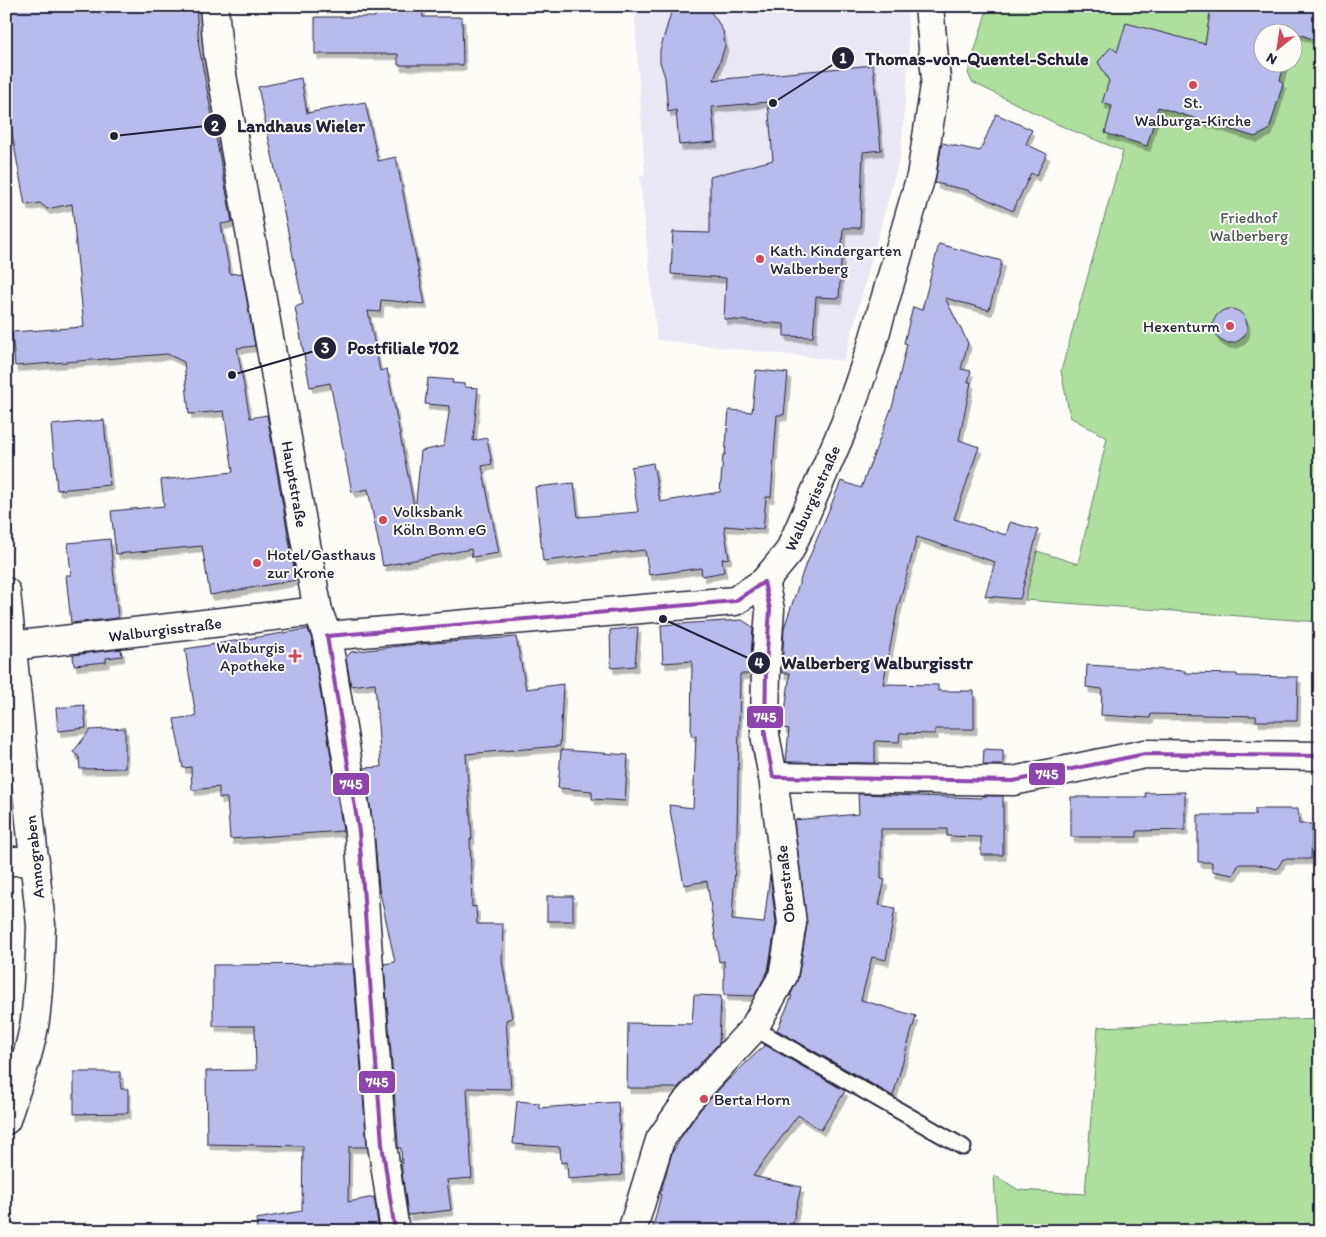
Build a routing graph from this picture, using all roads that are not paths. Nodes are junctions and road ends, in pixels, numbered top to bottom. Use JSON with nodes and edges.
{"nodes":[{"id":1,"x":214,"y":6,"type":"edge"},
{"id":2,"x":929,"y":6,"type":"edge"},
{"id":3,"x":764,"y":582,"type":"junction"},
{"id":4,"x":6,"y":592,"type":"edge"},
{"id":5,"x":318,"y":611,"type":"junction"},
{"id":6,"x":327,"y":636,"type":"junction"},
{"id":7,"x":11,"y":646,"type":"junction"},
{"id":8,"x":1320,"y":756,"type":"edge"},
{"id":9,"x":773,"y":777,"type":"junction"},
{"id":10,"x":6,"y":861,"type":"edge"},
{"id":11,"x":35,"y":861,"type":"junction"},
{"id":12,"x":754,"y":1028,"type":"junction"},
{"id":13,"x":6,"y":1120,"type":"edge"},
{"id":14,"x":963,"y":1147,"type":"dead end"},
{"id":15,"x":396,"y":1231,"type":"edge"},
{"id":16,"x":632,"y":1231,"type":"edge"}],
"edges":[{"from":1,"to":5,"type":"street","name":"Hauptstraße"},
{"from":2,"to":3,"type":"street","name":"Walburgisstraße"},
{"from":3,"to":6,"type":"street","name":"Walburgisstraße"},
{"from":3,"to":9,"type":"street","name":"Oberstraße"},
{"from":4,"to":7,"type":"street","name":"Annograben"},
{"from":5,"to":6,"type":"street","name":"Hauptstraße"},
{"from":5,"to":7,"type":"street","name":"Walburgisstraße"},
{"from":6,"to":15,"type":"street","name":"Hauptstraße"},
{"from":7,"to":11,"type":"street","name":"Annograben"},
{"from":8,"to":9,"type":"street"},
{"from":9,"to":12,"type":"street","name":"Oberstraße"},
{"from":10,"to":11,"type":"street"},
{"from":11,"to":13,"type":"street","name":"Annograben"},
{"from":12,"to":14,"type":"lane"},
{"from":12,"to":16,"type":"street","name":"Oberstraße"}]}
